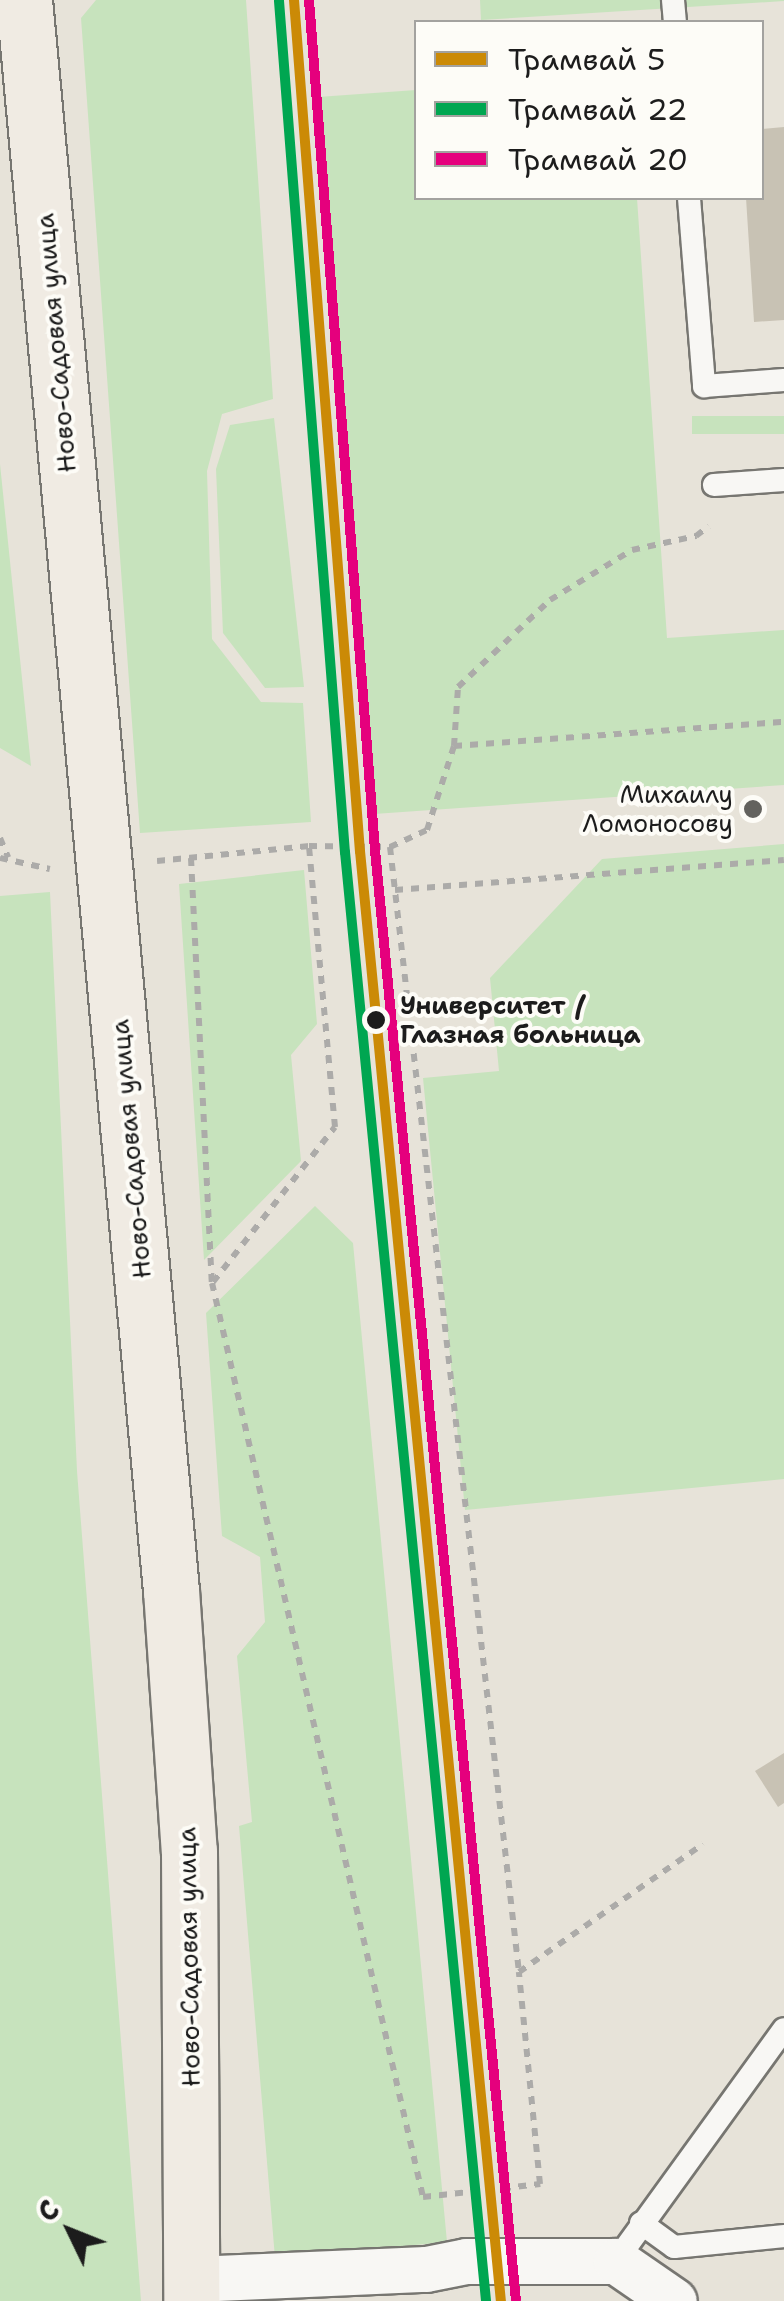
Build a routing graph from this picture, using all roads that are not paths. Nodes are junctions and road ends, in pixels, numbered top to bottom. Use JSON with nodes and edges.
{"nodes":[{"id":1,"x":24,"y":0,"type":"edge"},
{"id":2,"x":689,"y":200,"type":"edge"},
{"id":3,"x":784,"y":380,"type":"edge"},
{"id":4,"x":775,"y":481,"type":"edge"},
{"id":5,"x":714,"y":486,"type":"dead end"},
{"id":6,"x":784,"y":2029,"type":"edge"},
{"id":7,"x":641,"y":2223,"type":"junction"},
{"id":8,"x":784,"y":2236,"type":"edge"},
{"id":9,"x":616,"y":2261,"type":"junction"},
{"id":10,"x":192,"y":2290,"type":"edge"},
{"id":11,"x":674,"y":2301,"type":"edge"}],
"edges":[{"from":1,"to":10,"type":"main road","name":"Ново-Садовая улица"},
{"from":2,"to":3,"type":"lane"},
{"from":4,"to":5,"type":"lane"},
{"from":6,"to":7,"type":"lane"},
{"from":7,"to":8,"type":"lane"},
{"from":7,"to":9,"type":"lane"},
{"from":9,"to":10,"type":"street"},
{"from":9,"to":11,"type":"street"}]}
